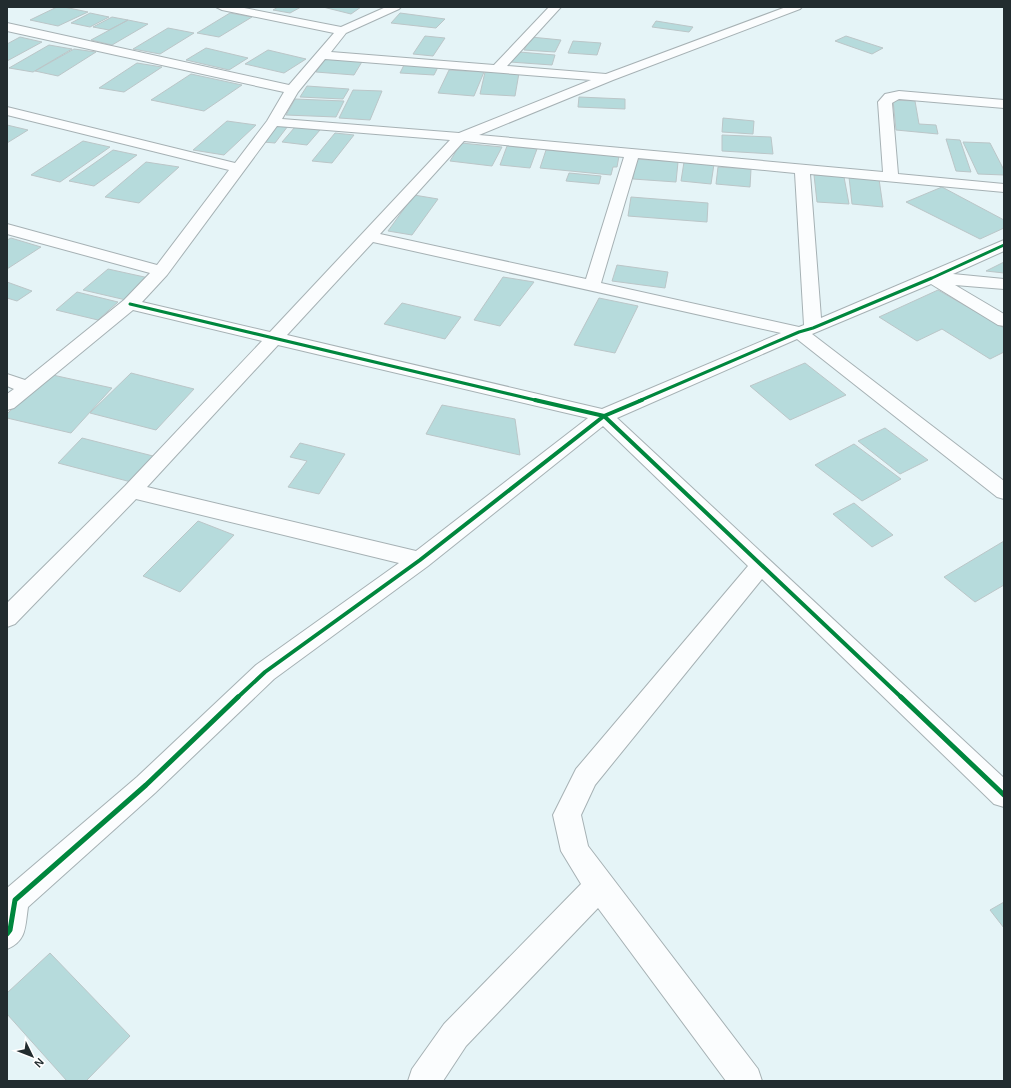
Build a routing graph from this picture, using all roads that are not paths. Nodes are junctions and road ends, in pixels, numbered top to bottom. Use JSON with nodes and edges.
{"nodes":[{"id":1,"x":222,"y":7,"type":"edge"},
{"id":2,"x":394,"y":7,"type":"edge"},
{"id":3,"x":555,"y":7,"type":"edge"},
{"id":4,"x":763,"y":8,"type":"dead end"},
{"id":5,"x":791,"y":9,"type":"edge"},
{"id":6,"x":7,"y":28,"type":"edge"},
{"id":7,"x":342,"y":31,"type":"junction"},
{"id":8,"x":323,"y":55,"type":"junction"},
{"id":9,"x":497,"y":69,"type":"junction"},
{"id":10,"x":609,"y":78,"type":"junction"},
{"id":11,"x":292,"y":90,"type":"junction"},
{"id":12,"x":990,"y":91,"type":"dead end"},
{"id":13,"x":956,"y":100,"type":"junction"},
{"id":14,"x":1004,"y":104,"type":"edge"},
{"id":15,"x":7,"y":111,"type":"edge"},
{"id":16,"x":273,"y":122,"type":"junction"},
{"id":17,"x":460,"y":137,"type":"junction"},
{"id":18,"x":632,"y":153,"type":"junction"},
{"id":19,"x":238,"y":168,"type":"junction"},
{"id":20,"x":802,"y":168,"type":"junction"},
{"id":21,"x":891,"y":178,"type":"junction"},
{"id":22,"x":1004,"y":188,"type":"edge"},
{"id":23,"x":7,"y":229,"type":"edge"},
{"id":24,"x":369,"y":236,"type":"junction"},
{"id":25,"x":1004,"y":245,"type":"edge"},
{"id":26,"x":161,"y":271,"type":"junction"},
{"id":27,"x":932,"y":278,"type":"junction"},
{"id":28,"x":1004,"y":284,"type":"edge"},
{"id":29,"x":592,"y":286,"type":"junction"},
{"id":30,"x":130,"y":304,"type":"junction"},
{"id":31,"x":1004,"y":321,"type":"edge"},
{"id":32,"x":806,"y":330,"type":"junction"},
{"id":33,"x":273,"y":339,"type":"junction"},
{"id":34,"x":7,"y":380,"type":"edge"},
{"id":35,"x":28,"y":387,"type":"junction"},
{"id":36,"x":7,"y":404,"type":"edge"},
{"id":37,"x":604,"y":416,"type":"junction"},
{"id":38,"x":132,"y":491,"type":"junction"},
{"id":39,"x":1004,"y":492,"type":"edge"},
{"id":40,"x":420,"y":560,"type":"junction"},
{"id":41,"x":761,"y":565,"type":"junction"},
{"id":42,"x":7,"y":618,"type":"edge"},
{"id":43,"x":1004,"y":795,"type":"edge"},
{"id":44,"x":599,"y":886,"type":"junction"},
{"id":45,"x":7,"y":934,"type":"edge"},
{"id":46,"x":424,"y":1081,"type":"edge"},
{"id":47,"x":746,"y":1081,"type":"edge"}],
"edges":[{"from":1,"to":7,"type":"street"},
{"from":2,"to":7,"type":"street"},
{"from":3,"to":9,"type":"street"},
{"from":4,"to":5,"type":"street"},
{"from":5,"to":10,"type":"street"},
{"from":6,"to":11,"type":"street"},
{"from":7,"to":8,"type":"street"},
{"from":8,"to":9,"type":"street"},
{"from":8,"to":11,"type":"street"},
{"from":9,"to":10,"type":"street"},
{"from":10,"to":17,"type":"street"},
{"from":11,"to":16,"type":"street"},
{"from":12,"to":13,"type":"street"},
{"from":13,"to":14,"type":"street"},
{"from":13,"to":21,"type":"street"},
{"from":15,"to":19,"type":"street"},
{"from":16,"to":17,"type":"street"},
{"from":16,"to":19,"type":"street"},
{"from":17,"to":18,"type":"street"},
{"from":17,"to":24,"type":"street"},
{"from":18,"to":20,"type":"street"},
{"from":18,"to":29,"type":"street"},
{"from":19,"to":26,"type":"street"},
{"from":20,"to":21,"type":"street"},
{"from":20,"to":32,"type":"street"},
{"from":21,"to":22,"type":"street"},
{"from":23,"to":26,"type":"street"},
{"from":24,"to":29,"type":"street"},
{"from":24,"to":33,"type":"street"},
{"from":25,"to":27,"type":"street"},
{"from":26,"to":30,"type":"street"},
{"from":27,"to":28,"type":"street"},
{"from":27,"to":31,"type":"street"},
{"from":27,"to":32,"type":"street"},
{"from":29,"to":32,"type":"street"},
{"from":30,"to":33,"type":"street"},
{"from":30,"to":35,"type":"street"},
{"from":32,"to":37,"type":"street"},
{"from":32,"to":39,"type":"street"},
{"from":33,"to":37,"type":"street"},
{"from":33,"to":38,"type":"street"},
{"from":34,"to":35,"type":"street"},
{"from":35,"to":36,"type":"street"},
{"from":37,"to":40,"type":"street"},
{"from":37,"to":41,"type":"street"},
{"from":38,"to":40,"type":"street"},
{"from":38,"to":42,"type":"street"},
{"from":40,"to":45,"type":"street"},
{"from":41,"to":43,"type":"street"},
{"from":41,"to":44,"type":"street"},
{"from":44,"to":46,"type":"street"},
{"from":44,"to":47,"type":"street"}]}
